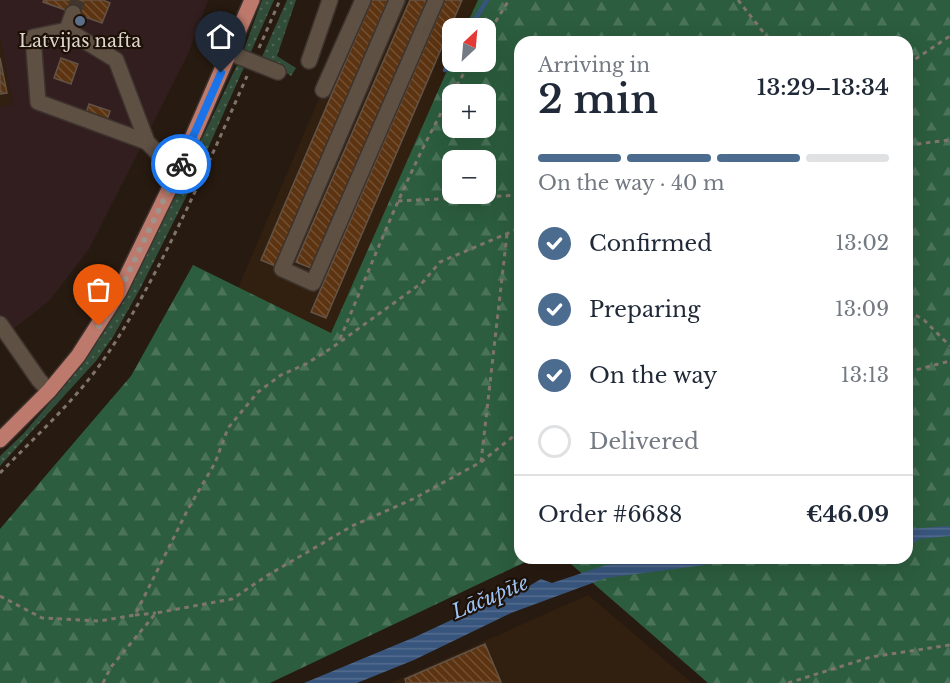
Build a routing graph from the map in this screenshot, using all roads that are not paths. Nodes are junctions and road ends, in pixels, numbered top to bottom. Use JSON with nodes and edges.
{"nodes":[{"id":1,"x":252,"y":0,"type":"edge"},
{"id":2,"x":330,"y":0,"type":"edge"},
{"id":3,"x":363,"y":0,"type":"edge"},
{"id":4,"x":397,"y":0,"type":"edge"},
{"id":5,"x":436,"y":0,"type":"edge"},
{"id":6,"x":74,"y":13,"type":"tunnel mouth"},
{"id":7,"x":67,"y":30,"type":"junction"},
{"id":8,"x":230,"y":53,"type":"junction"},
{"id":9,"x":309,"y":61,"type":"dead end"},
{"id":10,"x":278,"y":72,"type":"dead end"},
{"id":11,"x":323,"y":90,"type":"dead end"},
{"id":12,"x":147,"y":142,"type":"junction"},
{"id":13,"x":177,"y":173,"type":"junction"},
{"id":14,"x":0,"y":324,"type":"edge"},
{"id":15,"x":49,"y":391,"type":"junction"},
{"id":16,"x":0,"y":440,"type":"edge"}],
"edges":[{"from":1,"to":8,"type":"main road"},
{"from":2,"to":9,"type":"lane"},
{"from":3,"to":11,"type":"lane"},
{"from":4,"to":5,"type":"lane"},
{"from":6,"to":7,"type":"lane"},
{"from":7,"to":12,"type":"lane"},
{"from":7,"to":12,"type":"lane"},
{"from":8,"to":10,"type":"lane"},
{"from":8,"to":13,"type":"main road"},
{"from":12,"to":13,"type":"lane"},
{"from":13,"to":15,"type":"main road"},
{"from":14,"to":15,"type":"lane"},
{"from":15,"to":16,"type":"main road"}]}
